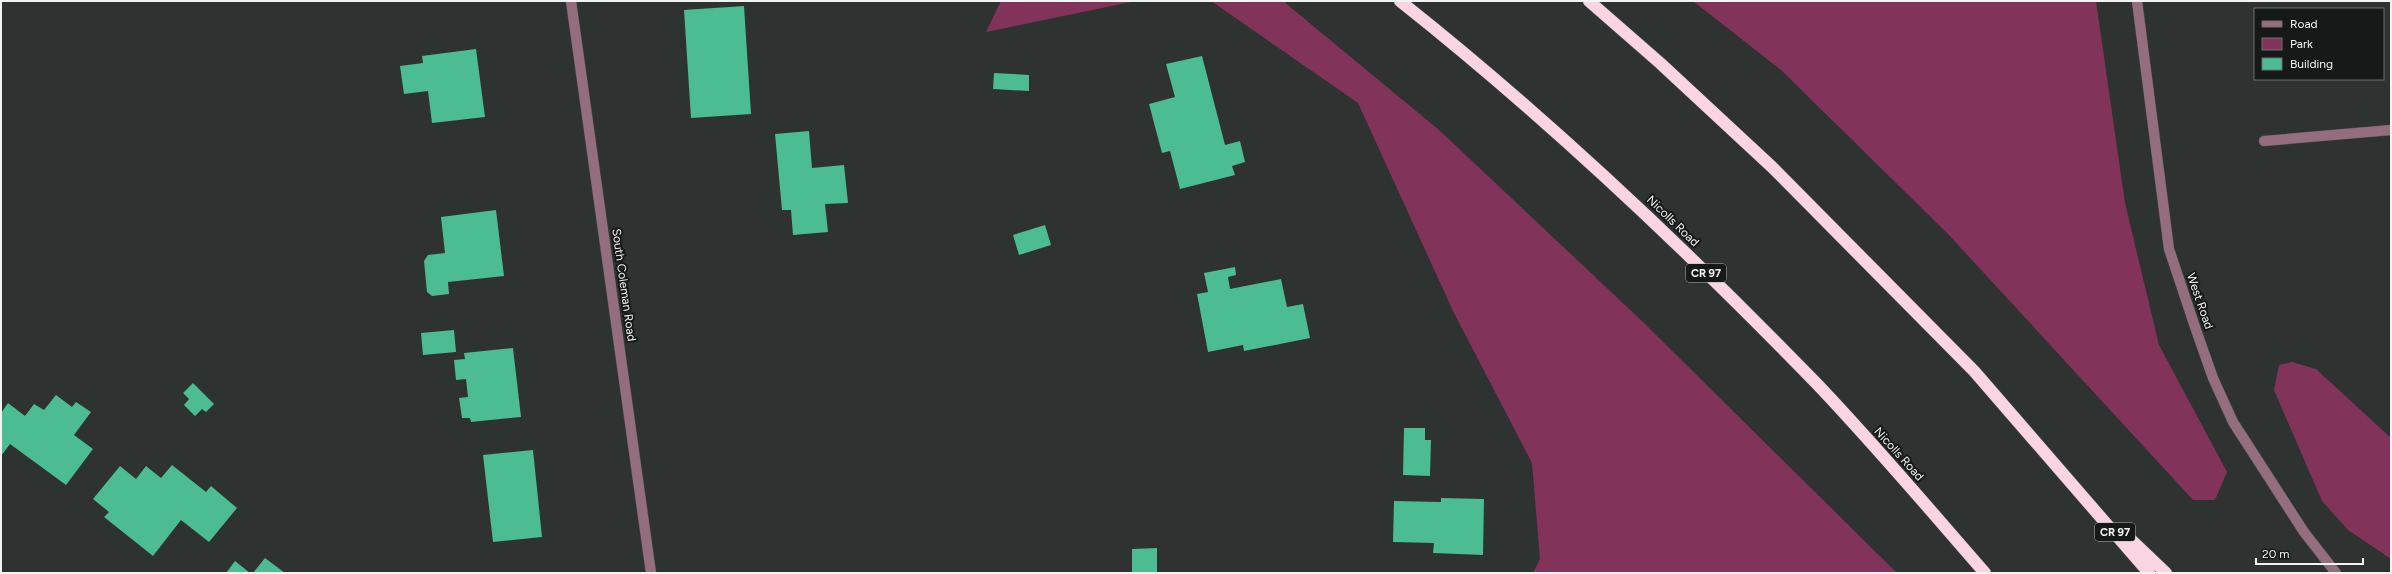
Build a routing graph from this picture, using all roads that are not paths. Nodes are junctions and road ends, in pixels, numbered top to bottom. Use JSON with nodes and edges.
{"nodes":[{"id":1,"x":571,"y":1,"type":"edge"},
{"id":2,"x":1400,"y":1,"type":"edge"},
{"id":3,"x":1588,"y":1,"type":"edge"},
{"id":4,"x":2137,"y":1,"type":"edge"},
{"id":5,"x":2391,"y":130,"type":"edge"},
{"id":6,"x":2264,"y":141,"type":"dead end"},
{"id":7,"x":2080,"y":492,"type":"junction"},
{"id":8,"x":651,"y":573,"type":"edge"},
{"id":9,"x":1985,"y":573,"type":"edge"},
{"id":10,"x":2149,"y":573,"type":"edge"},
{"id":11,"x":2166,"y":573,"type":"edge"},
{"id":12,"x":2336,"y":573,"type":"edge"}],
"edges":[{"from":1,"to":8,"type":"street","name":"South Coleman Road"},
{"from":2,"to":9,"type":"highway","name":"Nicolls Road","number":"CR 97"},
{"from":3,"to":7,"type":"highway","number":"CR 97"},
{"from":4,"to":12,"type":"street","name":"West Road"},
{"from":5,"to":6,"type":"street"},
{"from":7,"to":10,"type":"highway","number":"CR 97"},
{"from":7,"to":11,"type":"highway"}]}
